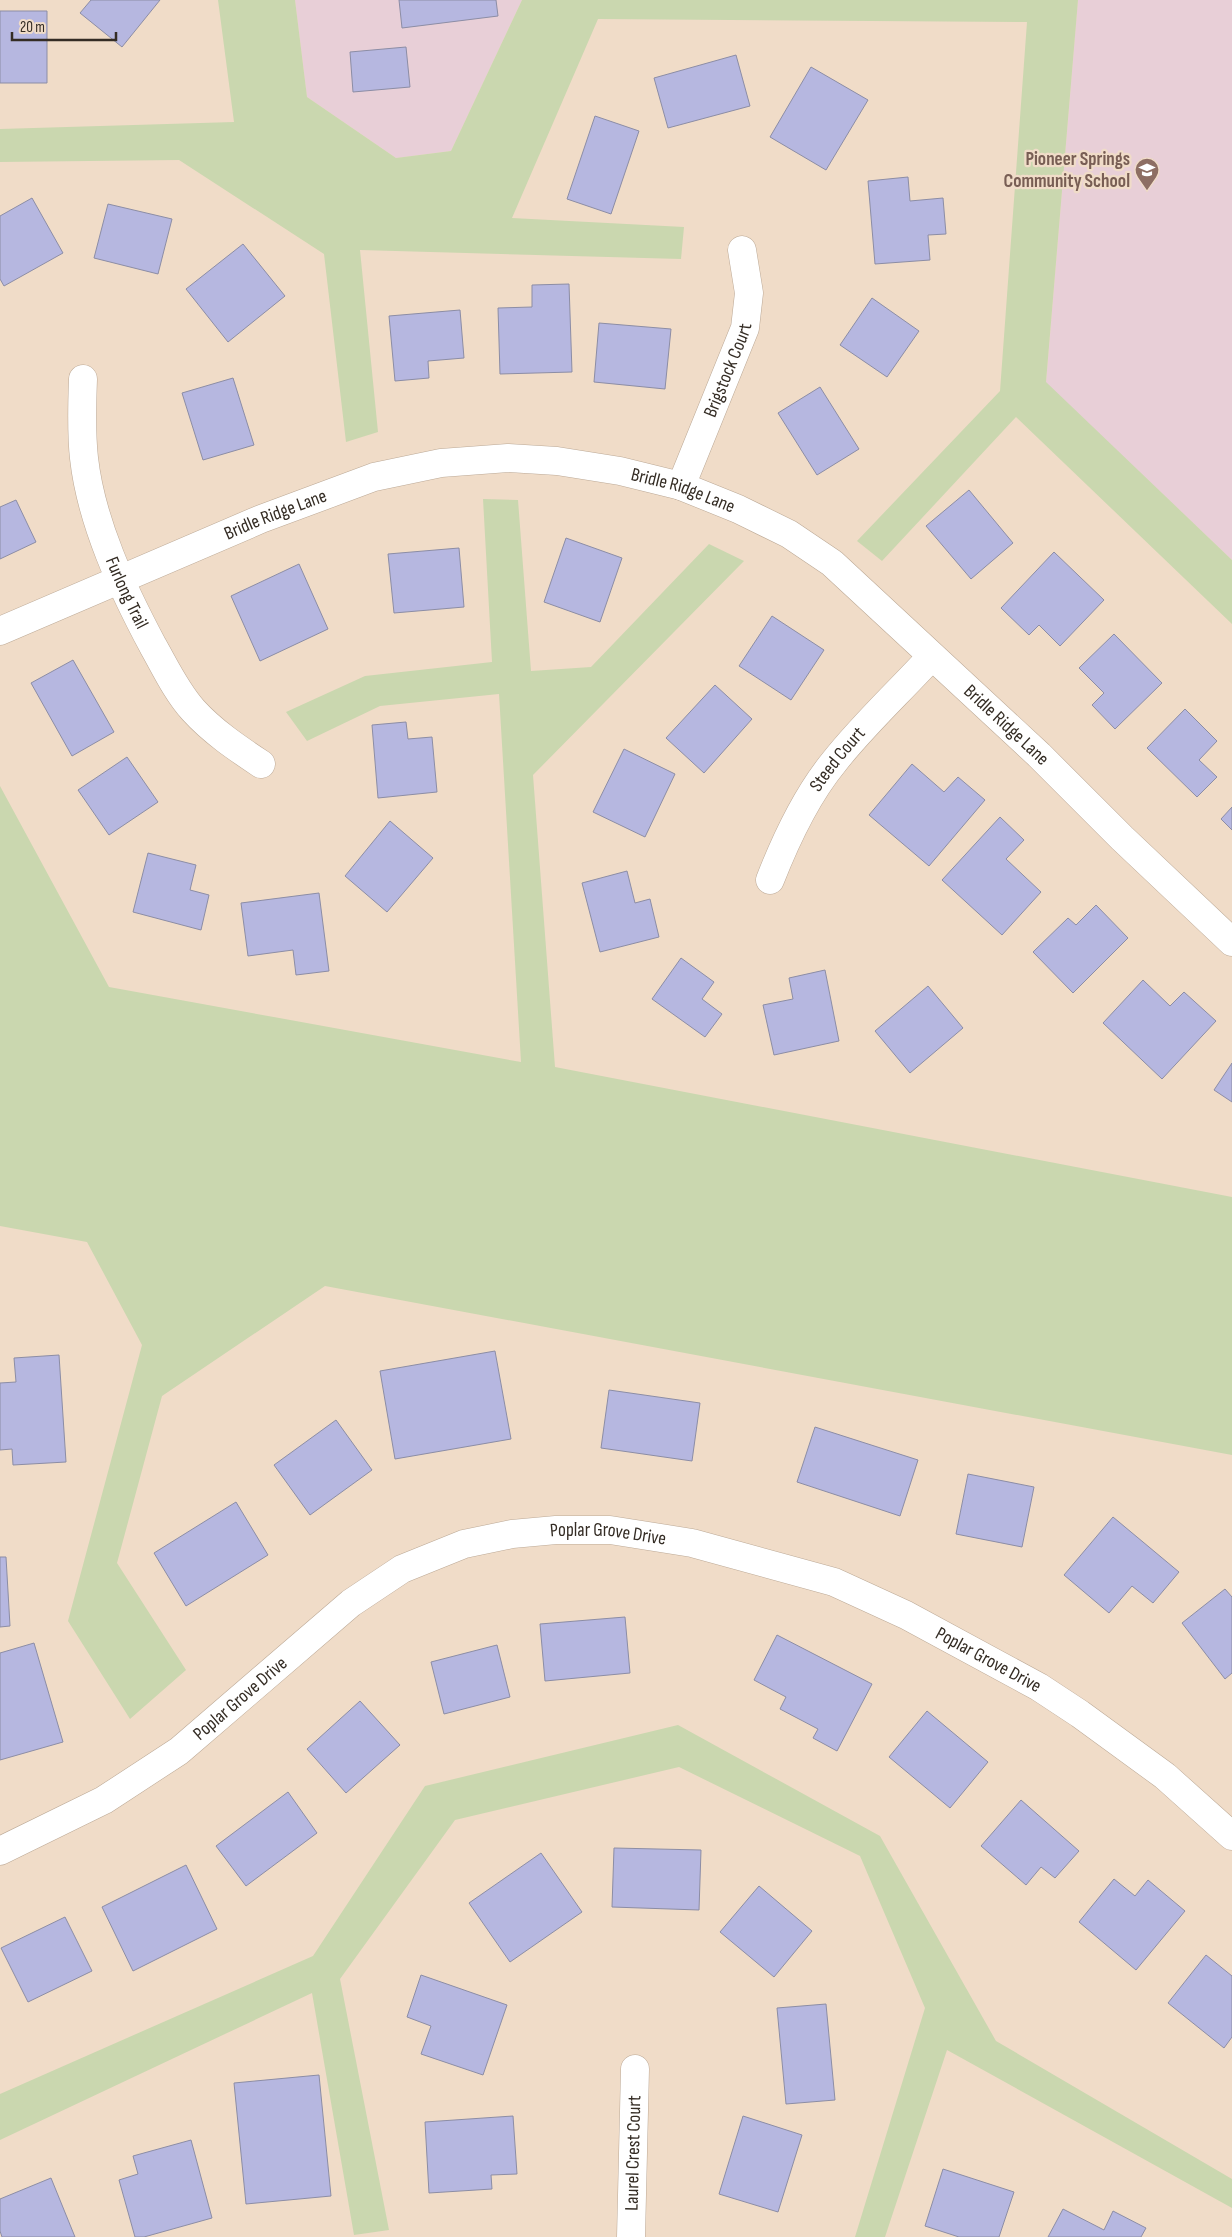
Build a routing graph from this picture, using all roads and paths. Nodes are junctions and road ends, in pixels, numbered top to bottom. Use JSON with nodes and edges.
{"nodes":[{"id":1,"x":742,"y":250,"type":"dead end"},
{"id":2,"x":83,"y":379,"type":"dead end"},
{"id":3,"x":682,"y":486,"type":"junction"},
{"id":4,"x":121,"y":578,"type":"junction"},
{"id":5,"x":0,"y":631,"type":"edge"},
{"id":6,"x":931,"y":658,"type":"junction"},
{"id":7,"x":261,"y":764,"type":"dead end"},
{"id":8,"x":770,"y":880,"type":"dead end"},
{"id":9,"x":1232,"y":942,"type":"edge"},
{"id":10,"x":1232,"y":1836,"type":"edge"},
{"id":11,"x":0,"y":1851,"type":"edge"},
{"id":12,"x":635,"y":2069,"type":"dead end"},
{"id":13,"x":631,"y":2237,"type":"edge"}],
"edges":[{"from":1,"to":3,"type":"street","name":"Brigstock Court"},
{"from":2,"to":4,"type":"street","name":"Furlong Trail"},
{"from":3,"to":4,"type":"street","name":"Bridle Ridge Lane"},
{"from":3,"to":6,"type":"street","name":"Bridle Ridge Lane"},
{"from":4,"to":5,"type":"street","name":"Bridle Ridge Lane"},
{"from":4,"to":7,"type":"street","name":"Furlong Trail"},
{"from":6,"to":8,"type":"street","name":"Steed Court"},
{"from":6,"to":9,"type":"street","name":"Bridle Ridge Lane"},
{"from":10,"to":11,"type":"street","name":"Poplar Grove Drive"},
{"from":12,"to":13,"type":"street","name":"Laurel Crest Court"}]}
